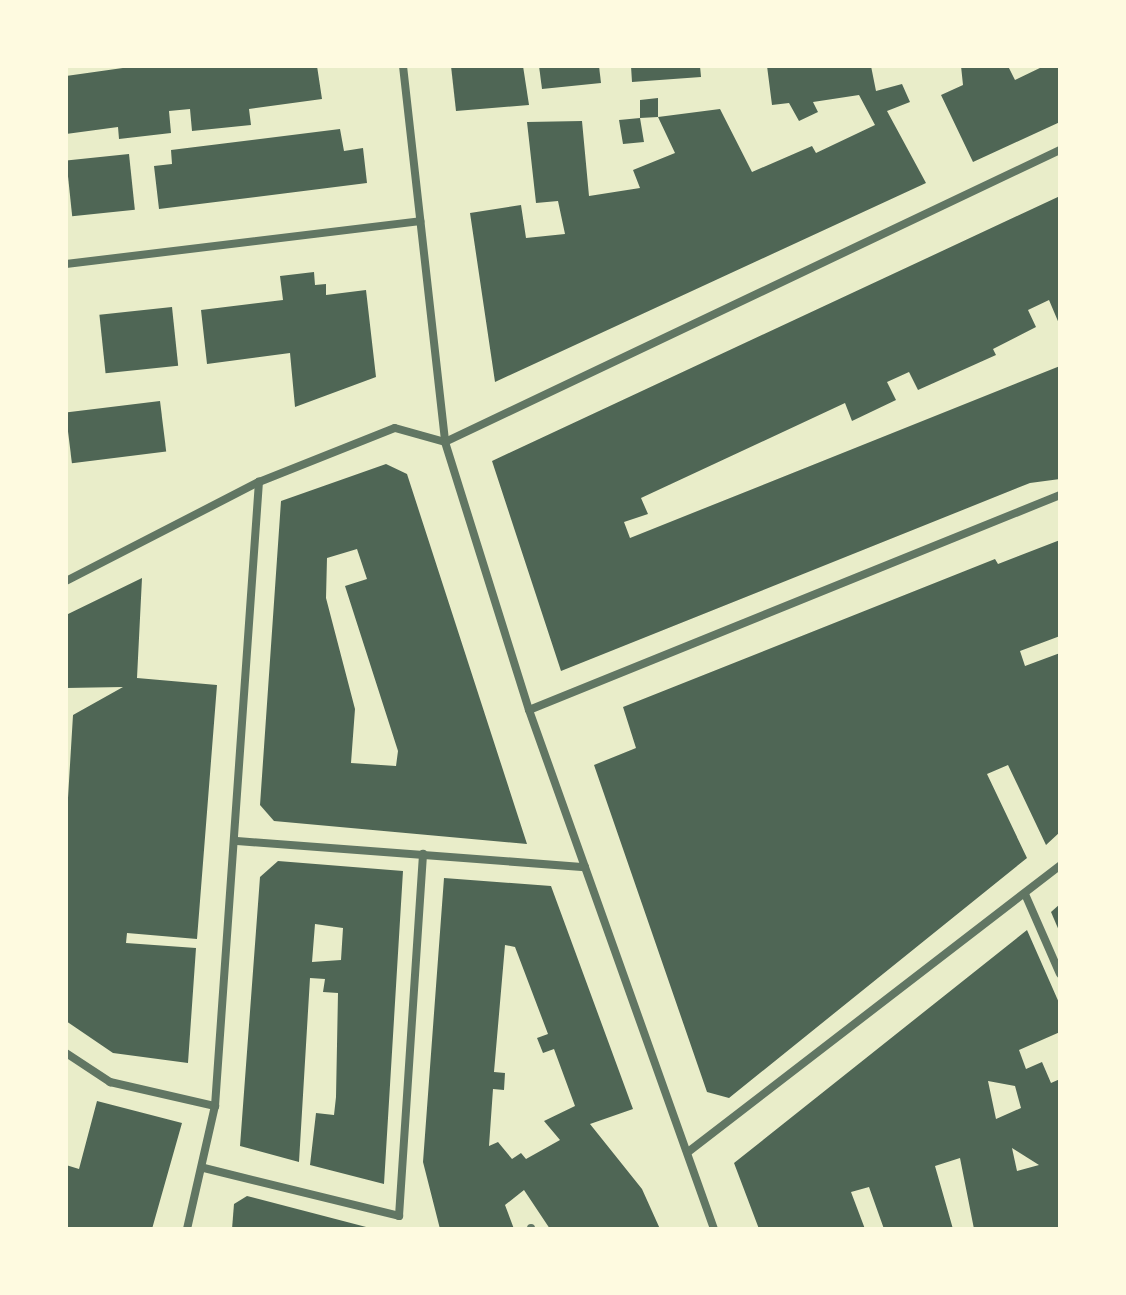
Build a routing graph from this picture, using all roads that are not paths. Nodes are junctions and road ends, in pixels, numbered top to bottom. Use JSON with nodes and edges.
{"nodes":[{"id":1,"x":403,"y":66,"type":"edge"},
{"id":2,"x":1060,"y":150,"type":"edge"},
{"id":3,"x":420,"y":221,"type":"junction"},
{"id":4,"x":66,"y":264,"type":"edge"},
{"id":5,"x":445,"y":442,"type":"junction"},
{"id":6,"x":259,"y":482,"type":"junction"},
{"id":7,"x":1060,"y":495,"type":"edge"},
{"id":8,"x":66,"y":581,"type":"edge"},
{"id":9,"x":529,"y":710,"type":"junction"},
{"id":10,"x":237,"y":841,"type":"junction"},
{"id":11,"x":423,"y":854,"type":"junction"},
{"id":12,"x":1060,"y":866,"type":"edge"},
{"id":13,"x":585,"y":867,"type":"junction"},
{"id":14,"x":1025,"y":894,"type":"junction"},
{"id":15,"x":1060,"y":974,"type":"edge"},
{"id":16,"x":66,"y":1053,"type":"edge"},
{"id":17,"x":215,"y":1106,"type":"junction"},
{"id":18,"x":688,"y":1152,"type":"junction"},
{"id":19,"x":204,"y":1168,"type":"junction"},
{"id":20,"x":187,"y":1229,"type":"edge"},
{"id":21,"x":714,"y":1229,"type":"edge"}],
"edges":[{"from":1,"to":3,"type":"street"},
{"from":2,"to":5,"type":"street"},
{"from":3,"to":4,"type":"street"},
{"from":3,"to":5,"type":"street"},
{"from":5,"to":6,"type":"street"},
{"from":5,"to":9,"type":"street"},
{"from":6,"to":8,"type":"street"},
{"from":6,"to":10,"type":"street"},
{"from":7,"to":9,"type":"street"},
{"from":9,"to":13,"type":"street"},
{"from":10,"to":11,"type":"street"},
{"from":10,"to":17,"type":"street"},
{"from":11,"to":13,"type":"street"},
{"from":11,"to":19,"type":"street"},
{"from":12,"to":14,"type":"street"},
{"from":13,"to":18,"type":"street"},
{"from":14,"to":15,"type":"street"},
{"from":14,"to":18,"type":"street"},
{"from":16,"to":17,"type":"street"},
{"from":17,"to":19,"type":"street"},
{"from":18,"to":21,"type":"street"},
{"from":19,"to":20,"type":"street"}]}
